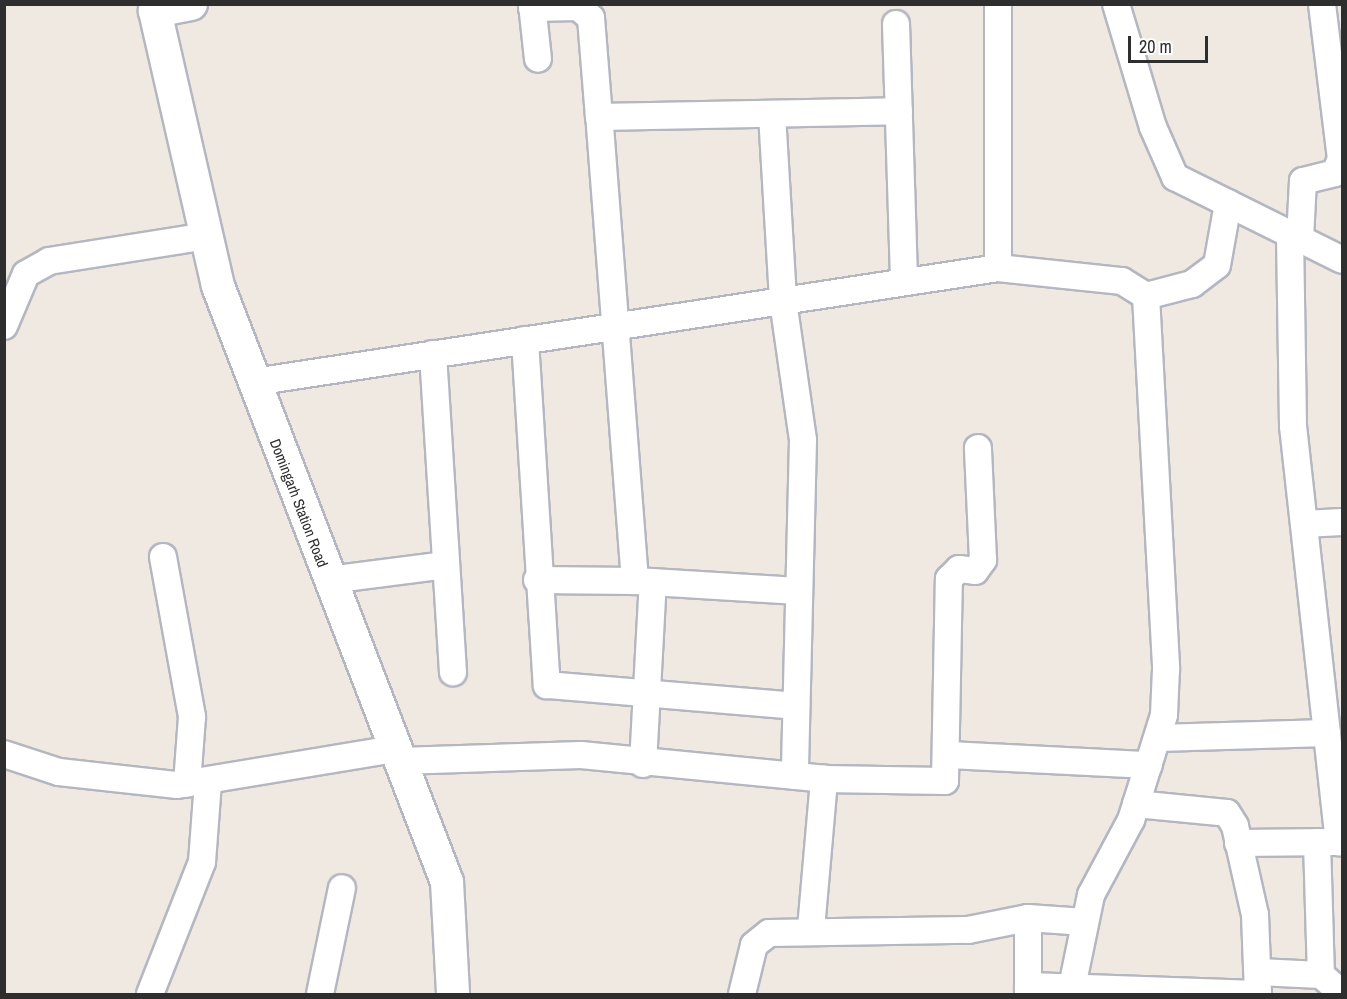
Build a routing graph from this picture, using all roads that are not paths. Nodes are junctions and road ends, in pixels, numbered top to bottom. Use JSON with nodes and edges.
{"nodes":[{"id":1,"x":191,"y":4,"type":"edge"},
{"id":2,"x":998,"y":4,"type":"edge"},
{"id":3,"x":1116,"y":4,"type":"edge"},
{"id":4,"x":1323,"y":4,"type":"edge"},
{"id":5,"x":532,"y":6,"type":"edge"},
{"id":6,"x":155,"y":8,"type":"edge"},
{"id":7,"x":896,"y":24,"type":"dead end"},
{"id":8,"x":538,"y":59,"type":"dead end"},
{"id":9,"x":1337,"y":86,"type":"edge"},
{"id":10,"x":899,"y":111,"type":"junction"},
{"id":11,"x":772,"y":114,"type":"junction"},
{"id":12,"x":599,"y":117,"type":"junction"},
{"id":13,"x":1228,"y":203,"type":"junction"},
{"id":14,"x":206,"y":236,"type":"junction"},
{"id":15,"x":1295,"y":237,"type":"junction"},
{"id":16,"x":1342,"y":260,"type":"edge"},
{"id":17,"x":998,"y":268,"type":"junction"},
{"id":18,"x":904,"y":282,"type":"junction"},
{"id":19,"x":1146,"y":296,"type":"junction"},
{"id":20,"x":783,"y":301,"type":"junction"},
{"id":21,"x":4,"y":326,"type":"edge"},
{"id":22,"x":613,"y":327,"type":"junction"},
{"id":23,"x":525,"y":340,"type":"junction"},
{"id":24,"x":432,"y":354,"type":"junction"},
{"id":25,"x":254,"y":382,"type":"junction"},
{"id":26,"x":978,"y":448,"type":"dead end"},
{"id":27,"x":1342,"y":522,"type":"edge"},
{"id":28,"x":1304,"y":524,"type":"junction"},
{"id":29,"x":163,"y":557,"type":"dead end"},
{"id":30,"x":446,"y":566,"type":"junction"},
{"id":31,"x":329,"y":580,"type":"junction"},
{"id":32,"x":537,"y":580,"type":"junction"},
{"id":33,"x":644,"y":581,"type":"junction"},
{"id":34,"x":798,"y":591,"type":"junction"},
{"id":35,"x":453,"y":672,"type":"dead end"},
{"id":36,"x":647,"y":697,"type":"junction"},
{"id":37,"x":796,"y":706,"type":"junction"},
{"id":38,"x":1327,"y":733,"type":"junction"},
{"id":39,"x":1158,"y":738,"type":"junction"},
{"id":40,"x":4,"y":754,"type":"edge"},
{"id":41,"x":397,"y":755,"type":"junction"},
{"id":42,"x":949,"y":755,"type":"junction"},
{"id":43,"x":643,"y":764,"type":"junction"},
{"id":44,"x":1149,"y":765,"type":"junction"},
{"id":45,"x":795,"y":776,"type":"junction"},
{"id":46,"x":824,"y":779,"type":"junction"},
{"id":47,"x":198,"y":784,"type":"junction"},
{"id":48,"x":1136,"y":804,"type":"junction"},
{"id":49,"x":1333,"y":842,"type":"edge"},
{"id":50,"x":1238,"y":843,"type":"junction"},
{"id":51,"x":342,"y":888,"type":"dead end"},
{"id":52,"x":1028,"y":918,"type":"junction"},
{"id":53,"x":1085,"y":922,"type":"junction"},
{"id":54,"x":811,"y":929,"type":"junction"},
{"id":55,"x":1321,"y":975,"type":"junction"},
{"id":56,"x":1072,"y":987,"type":"junction"},
{"id":57,"x":1258,"y":987,"type":"edge"},
{"id":58,"x":459,"y":989,"type":"edge"},
{"id":59,"x":1028,"y":990,"type":"edge"},
{"id":60,"x":1342,"y":993,"type":"edge"},
{"id":61,"x":150,"y":994,"type":"edge"},
{"id":62,"x":320,"y":994,"type":"edge"},
{"id":63,"x":742,"y":994,"type":"edge"}],
"edges":[{"from":1,"to":6,"type":"street"},
{"from":2,"to":17,"type":"street"},
{"from":3,"to":13,"type":"street"},
{"from":4,"to":9,"type":"street"},
{"from":5,"to":8,"type":"street"},
{"from":5,"to":12,"type":"street"},
{"from":6,"to":14,"type":"street","name":"Domingarh Station Road"},
{"from":7,"to":10,"type":"street"},
{"from":9,"to":15,"type":"street"},
{"from":10,"to":11,"type":"street"},
{"from":10,"to":18,"type":"street"},
{"from":11,"to":12,"type":"street"},
{"from":11,"to":20,"type":"street"},
{"from":12,"to":22,"type":"street"},
{"from":13,"to":15,"type":"street"},
{"from":13,"to":19,"type":"street"},
{"from":14,"to":21,"type":"street"},
{"from":14,"to":25,"type":"street","name":"Domingarh Station Road"},
{"from":15,"to":16,"type":"street"},
{"from":15,"to":28,"type":"street"},
{"from":17,"to":18,"type":"street"},
{"from":17,"to":19,"type":"street"},
{"from":18,"to":20,"type":"street"},
{"from":19,"to":39,"type":"street"},
{"from":20,"to":22,"type":"street"},
{"from":20,"to":34,"type":"street"},
{"from":22,"to":23,"type":"street"},
{"from":22,"to":33,"type":"street"},
{"from":23,"to":24,"type":"street"},
{"from":23,"to":32,"type":"street"},
{"from":24,"to":25,"type":"street"},
{"from":24,"to":30,"type":"street"},
{"from":25,"to":31,"type":"street","name":"Domingarh Station Road"},
{"from":26,"to":42,"type":"street"},
{"from":27,"to":28,"type":"street"},
{"from":28,"to":38,"type":"street"},
{"from":29,"to":47,"type":"street"},
{"from":30,"to":31,"type":"street"},
{"from":30,"to":35,"type":"street"},
{"from":31,"to":41,"type":"street","name":"Domingarh Station Road"},
{"from":32,"to":33,"type":"street"},
{"from":32,"to":36,"type":"street"},
{"from":33,"to":34,"type":"street"},
{"from":33,"to":36,"type":"street"},
{"from":34,"to":37,"type":"street"},
{"from":36,"to":37,"type":"street"},
{"from":36,"to":43,"type":"street"},
{"from":37,"to":45,"type":"street"},
{"from":38,"to":39,"type":"street"},
{"from":38,"to":49,"type":"street"},
{"from":39,"to":44,"type":"street"},
{"from":40,"to":47,"type":"street"},
{"from":41,"to":43,"type":"street"},
{"from":41,"to":47,"type":"street"},
{"from":41,"to":58,"type":"street","name":"Domingarh Station Road"},
{"from":42,"to":44,"type":"street"},
{"from":42,"to":46,"type":"street"},
{"from":43,"to":45,"type":"street"},
{"from":44,"to":48,"type":"street"},
{"from":45,"to":46,"type":"street"},
{"from":46,"to":54,"type":"street"},
{"from":47,"to":61,"type":"street"},
{"from":48,"to":50,"type":"street"},
{"from":48,"to":53,"type":"street"},
{"from":49,"to":50,"type":"street"},
{"from":49,"to":55,"type":"street"},
{"from":50,"to":57,"type":"street"},
{"from":51,"to":62,"type":"street"},
{"from":52,"to":53,"type":"street"},
{"from":52,"to":54,"type":"street"},
{"from":52,"to":59,"type":"street"},
{"from":53,"to":56,"type":"street"},
{"from":54,"to":63,"type":"street"},
{"from":55,"to":57,"type":"street"},
{"from":55,"to":60,"type":"street"},
{"from":56,"to":57,"type":"street"},
{"from":56,"to":59,"type":"street"}]}
